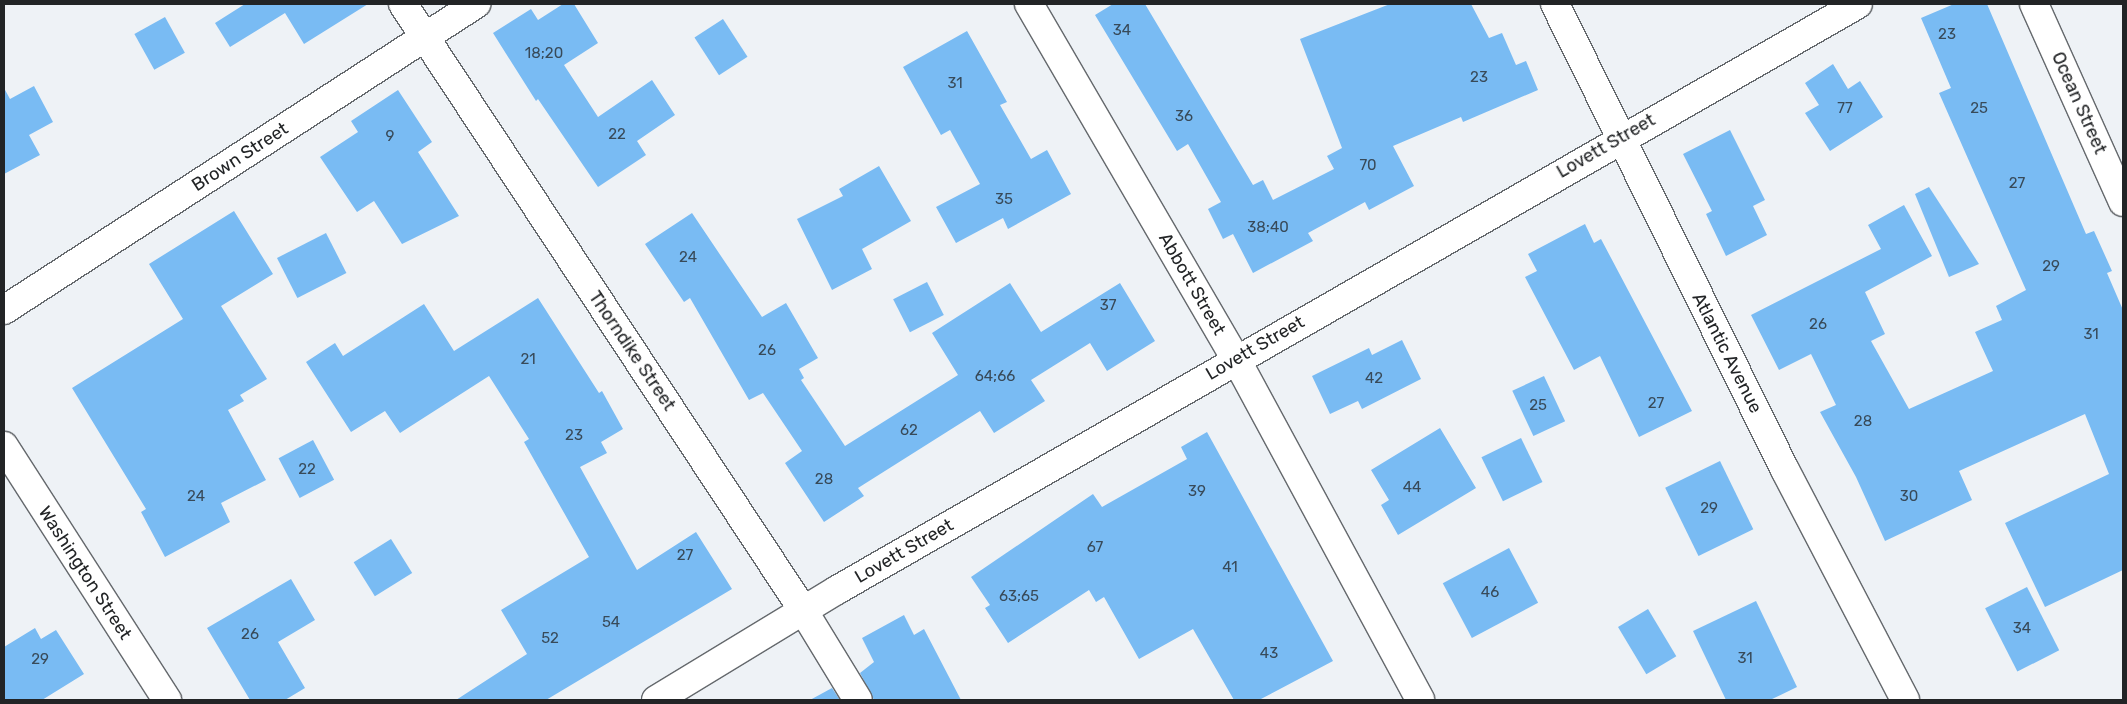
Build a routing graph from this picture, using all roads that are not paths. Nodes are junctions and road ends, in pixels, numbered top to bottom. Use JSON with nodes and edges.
{"nodes":[{"id":1,"x":403,"y":4,"type":"edge"},
{"id":2,"x":476,"y":4,"type":"edge"},
{"id":3,"x":1029,"y":4,"type":"edge"},
{"id":4,"x":1554,"y":4,"type":"edge"},
{"id":5,"x":1858,"y":4,"type":"edge"},
{"id":6,"x":2034,"y":4,"type":"edge"},
{"id":7,"x":424,"y":38,"type":"junction"},
{"id":8,"x":1620,"y":138,"type":"junction"},
{"id":9,"x":2123,"y":202,"type":"edge"},
{"id":10,"x":4,"y":310,"type":"edge"},
{"id":11,"x":1236,"y":359,"type":"junction"},
{"id":12,"x":4,"y":446,"type":"edge"},
{"id":13,"x":804,"y":610,"type":"junction"},
{"id":14,"x":167,"y":700,"type":"edge"},
{"id":15,"x":656,"y":700,"type":"edge"},
{"id":16,"x":858,"y":700,"type":"edge"},
{"id":17,"x":1420,"y":700,"type":"edge"},
{"id":18,"x":1905,"y":700,"type":"edge"}],
"edges":[{"from":1,"to":7,"type":"street","name":"Thorndike Street"},
{"from":2,"to":7,"type":"street","name":"Brown Street"},
{"from":3,"to":11,"type":"street","name":"Abbott Street"},
{"from":4,"to":8,"type":"street","name":"Atlantic Avenue"},
{"from":5,"to":8,"type":"street","name":"Lovett Street"},
{"from":6,"to":9,"type":"street","name":"Ocean Street"},
{"from":7,"to":10,"type":"street","name":"Brown Street"},
{"from":7,"to":13,"type":"street","name":"Thorndike Street"},
{"from":8,"to":11,"type":"street","name":"Lovett Street"},
{"from":8,"to":18,"type":"street","name":"Atlantic Avenue"},
{"from":11,"to":13,"type":"street","name":"Lovett Street"},
{"from":11,"to":17,"type":"street","name":"Abbott Street"},
{"from":12,"to":14,"type":"street","name":"Washington Street"},
{"from":13,"to":15,"type":"street","name":"Lovett Street"},
{"from":13,"to":16,"type":"street","name":"Thorndike Street"}]}
